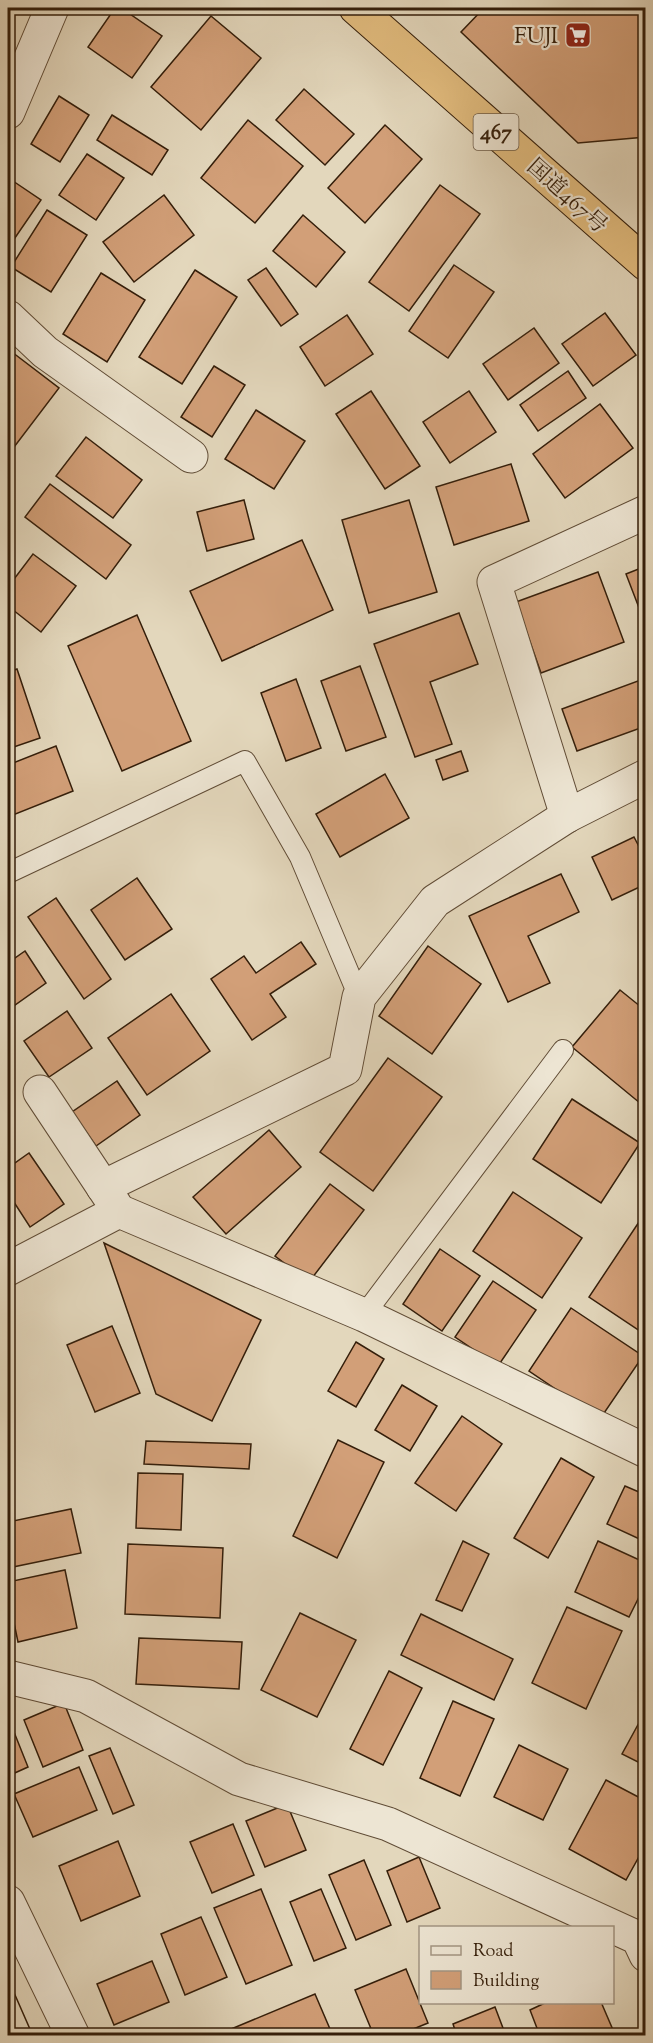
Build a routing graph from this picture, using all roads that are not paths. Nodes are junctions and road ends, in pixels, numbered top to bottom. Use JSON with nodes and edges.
{"nodes":[{"id":1,"x":52,"y":8,"type":"edge"},
{"id":2,"x":356,"y":8,"type":"edge"},
{"id":3,"x":8,"y":112,"type":"edge"},
{"id":4,"x":645,"y":264,"type":"edge"},
{"id":5,"x":8,"y":317,"type":"edge"},
{"id":6,"x":191,"y":456,"type":"dead end"},
{"id":7,"x":645,"y":512,"type":"edge"},
{"id":8,"x":645,"y":776,"type":"edge"},
{"id":9,"x":567,"y":816,"type":"junction"},
{"id":10,"x":8,"y":873,"type":"edge"},
{"id":11,"x":359,"y":998,"type":"junction"},
{"id":12,"x":562,"y":1050,"type":"dead end"},
{"id":13,"x":40,"y":1092,"type":"dead end"},
{"id":14,"x":111,"y":1199,"type":"junction"},
{"id":15,"x":8,"y":1269,"type":"edge"},
{"id":16,"x":364,"y":1315,"type":"junction"},
{"id":17,"x":641,"y":1441,"type":"edge"},
{"id":18,"x":8,"y":1677,"type":"edge"},
{"id":19,"x":8,"y":1902,"type":"edge"},
{"id":20,"x":643,"y":1939,"type":"edge"},
{"id":21,"x":73,"y":2036,"type":"edge"}],
"edges":[{"from":1,"to":3,"type":"street"},
{"from":2,"to":4,"type":"highway","name":"国道467号","number":"467"},
{"from":5,"to":6,"type":"street"},
{"from":7,"to":9,"type":"street"},
{"from":8,"to":9,"type":"street"},
{"from":9,"to":11,"type":"street"},
{"from":10,"to":11,"type":"lane"},
{"from":11,"to":14,"type":"street"},
{"from":12,"to":16,"type":"lane"},
{"from":13,"to":14,"type":"street"},
{"from":14,"to":15,"type":"street"},
{"from":14,"to":16,"type":"street"},
{"from":16,"to":17,"type":"street"},
{"from":18,"to":20,"type":"street"},
{"from":19,"to":21,"type":"street"}]}
